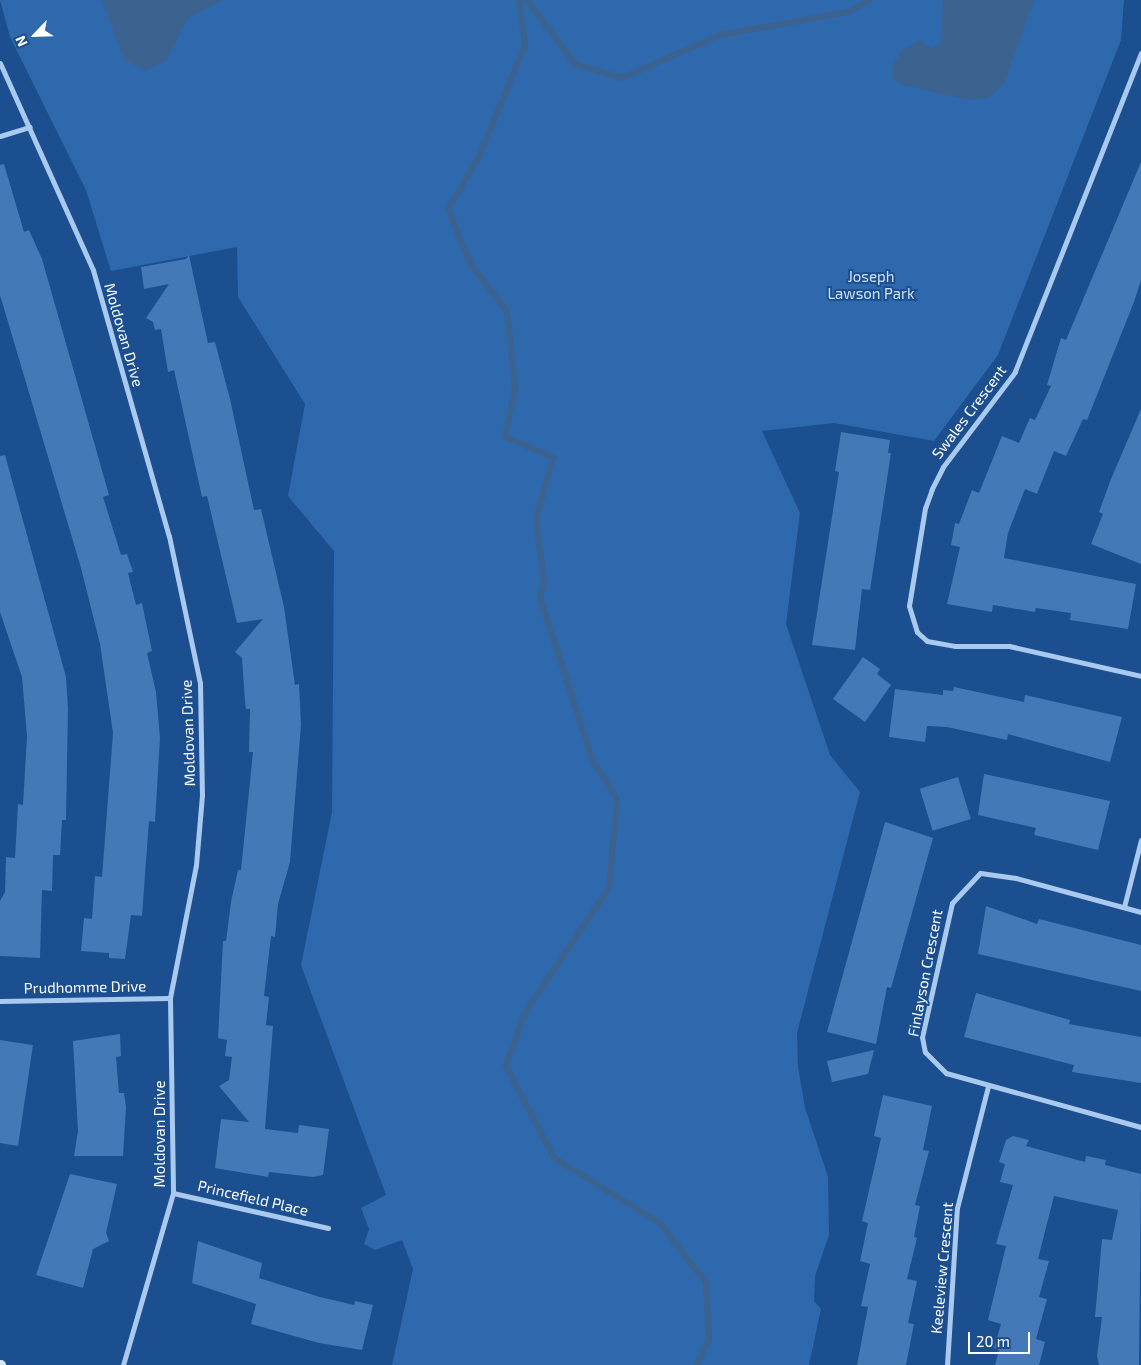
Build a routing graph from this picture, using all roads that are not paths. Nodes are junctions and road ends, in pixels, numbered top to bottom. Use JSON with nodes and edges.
{"nodes":[{"id":1,"x":1141,"y":53,"type":"edge"},
{"id":2,"x":0,"y":63,"type":"edge"},
{"id":3,"x":30,"y":127,"type":"junction"},
{"id":4,"x":0,"y":136,"type":"edge"},
{"id":5,"x":1141,"y":676,"type":"edge"},
{"id":6,"x":1141,"y":840,"type":"edge"},
{"id":7,"x":1124,"y":907,"type":"junction"},
{"id":8,"x":1141,"y":912,"type":"edge"},
{"id":9,"x":170,"y":998,"type":"junction"},
{"id":10,"x":0,"y":1001,"type":"edge"},
{"id":11,"x":988,"y":1086,"type":"junction"},
{"id":12,"x":1141,"y":1127,"type":"edge"},
{"id":13,"x":173,"y":1193,"type":"junction"},
{"id":14,"x":328,"y":1228,"type":"dead end"},
{"id":15,"x":123,"y":1365,"type":"edge"},
{"id":16,"x":947,"y":1365,"type":"edge"}],
"edges":[{"from":1,"to":5,"type":"street","name":"Swales Crescent"},
{"from":2,"to":3,"type":"street","name":"Moldovan Drive"},
{"from":3,"to":4,"type":"street"},
{"from":3,"to":9,"type":"street","name":"Moldovan Drive"},
{"from":6,"to":7,"type":"street"},
{"from":7,"to":8,"type":"street","name":"Finlayson Crescent"},
{"from":7,"to":11,"type":"street","name":"Finlayson Crescent"},
{"from":9,"to":10,"type":"street","name":"Prudhomme Drive"},
{"from":9,"to":13,"type":"street","name":"Moldovan Drive"},
{"from":11,"to":12,"type":"street","name":"Finlayson Crescent"},
{"from":11,"to":16,"type":"street","name":"Keeleview Crescent"},
{"from":13,"to":14,"type":"street","name":"Princefield Place"},
{"from":13,"to":15,"type":"street","name":"Moldovan Drive"}]}
